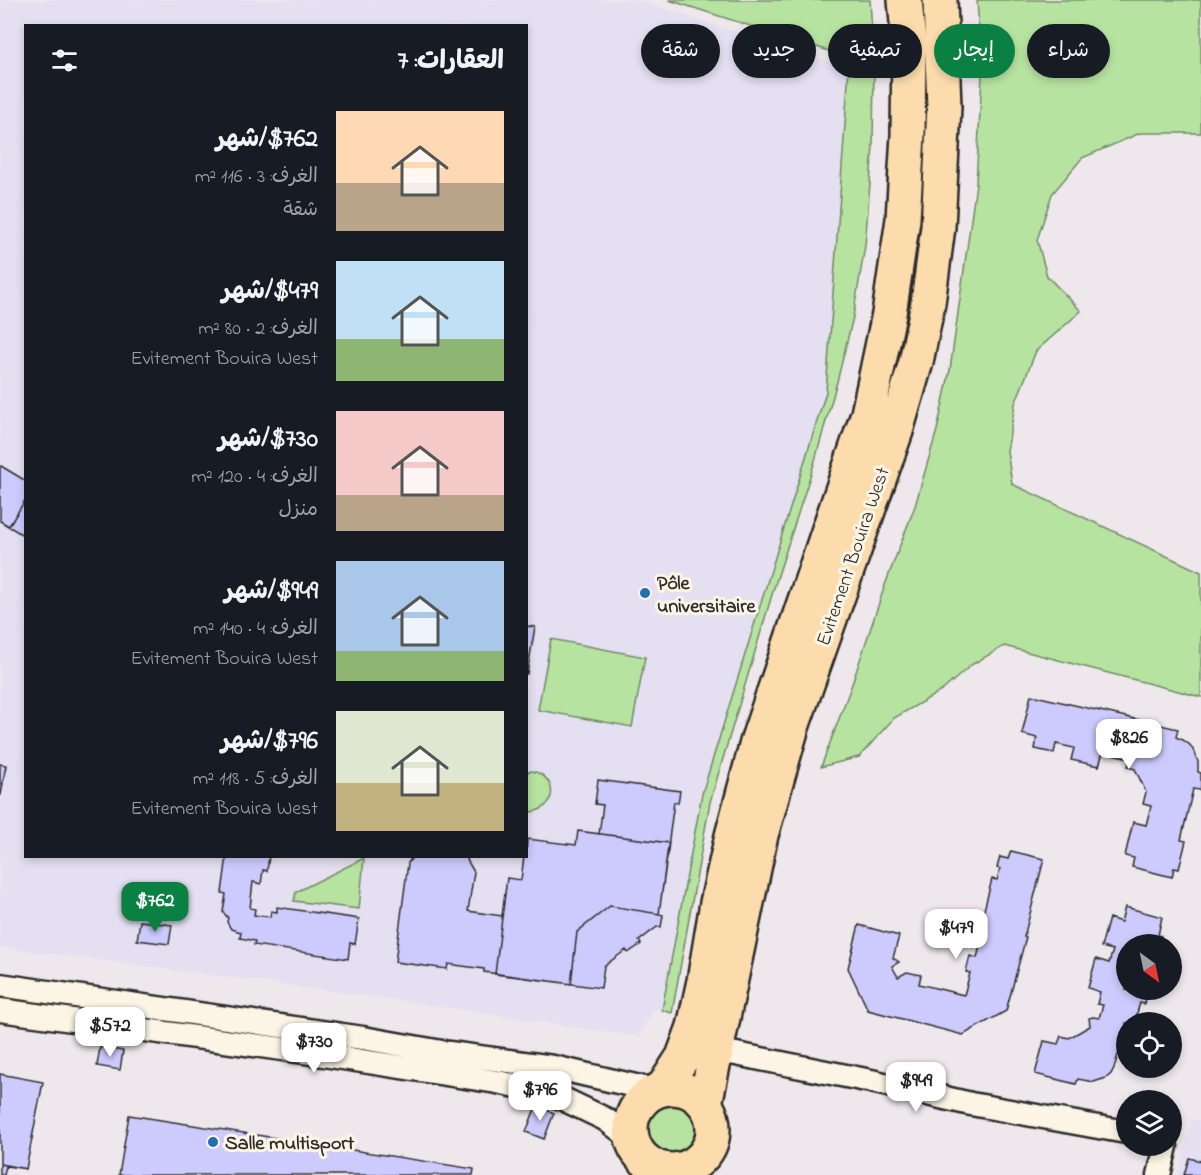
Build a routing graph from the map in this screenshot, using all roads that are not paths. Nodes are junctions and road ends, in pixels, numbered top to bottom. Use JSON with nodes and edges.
{"nodes":[{"id":1,"x":905,"y":0,"type":"edge"},
{"id":2,"x":940,"y":0,"type":"edge"},
{"id":3,"x":0,"y":985,"type":"edge"},
{"id":4,"x":0,"y":1010,"type":"edge"},
{"id":5,"x":716,"y":1050,"type":"junction"},
{"id":6,"x":660,"y":1089,"type":"junction"},
{"id":7,"x":705,"y":1104,"type":"junction"},
{"id":8,"x":1116,"y":1130,"type":"edge"},
{"id":9,"x":638,"y":1156,"type":"edge"},
{"id":10,"x":1164,"y":1156,"type":"edge"},
{"id":11,"x":700,"y":1167,"type":"edge"},
{"id":12,"x":1159,"y":1175,"type":"edge"}],
"edges":[{"from":1,"to":6,"type":"highway","name":"Evitement Bouira West"},
{"from":2,"to":5,"type":"highway","name":"Evitement Bouira West"},
{"from":3,"to":6,"type":"street"},
{"from":4,"to":9,"type":"street"},
{"from":5,"to":7,"type":"highway","name":"Evitement Bouira West"},
{"from":5,"to":8,"type":"street"},
{"from":6,"to":7,"type":"highway"},
{"from":6,"to":9,"type":"highway"},
{"from":7,"to":11,"type":"highway"},
{"from":9,"to":11,"type":"highway"},
{"from":10,"to":12,"type":"street"}]}
